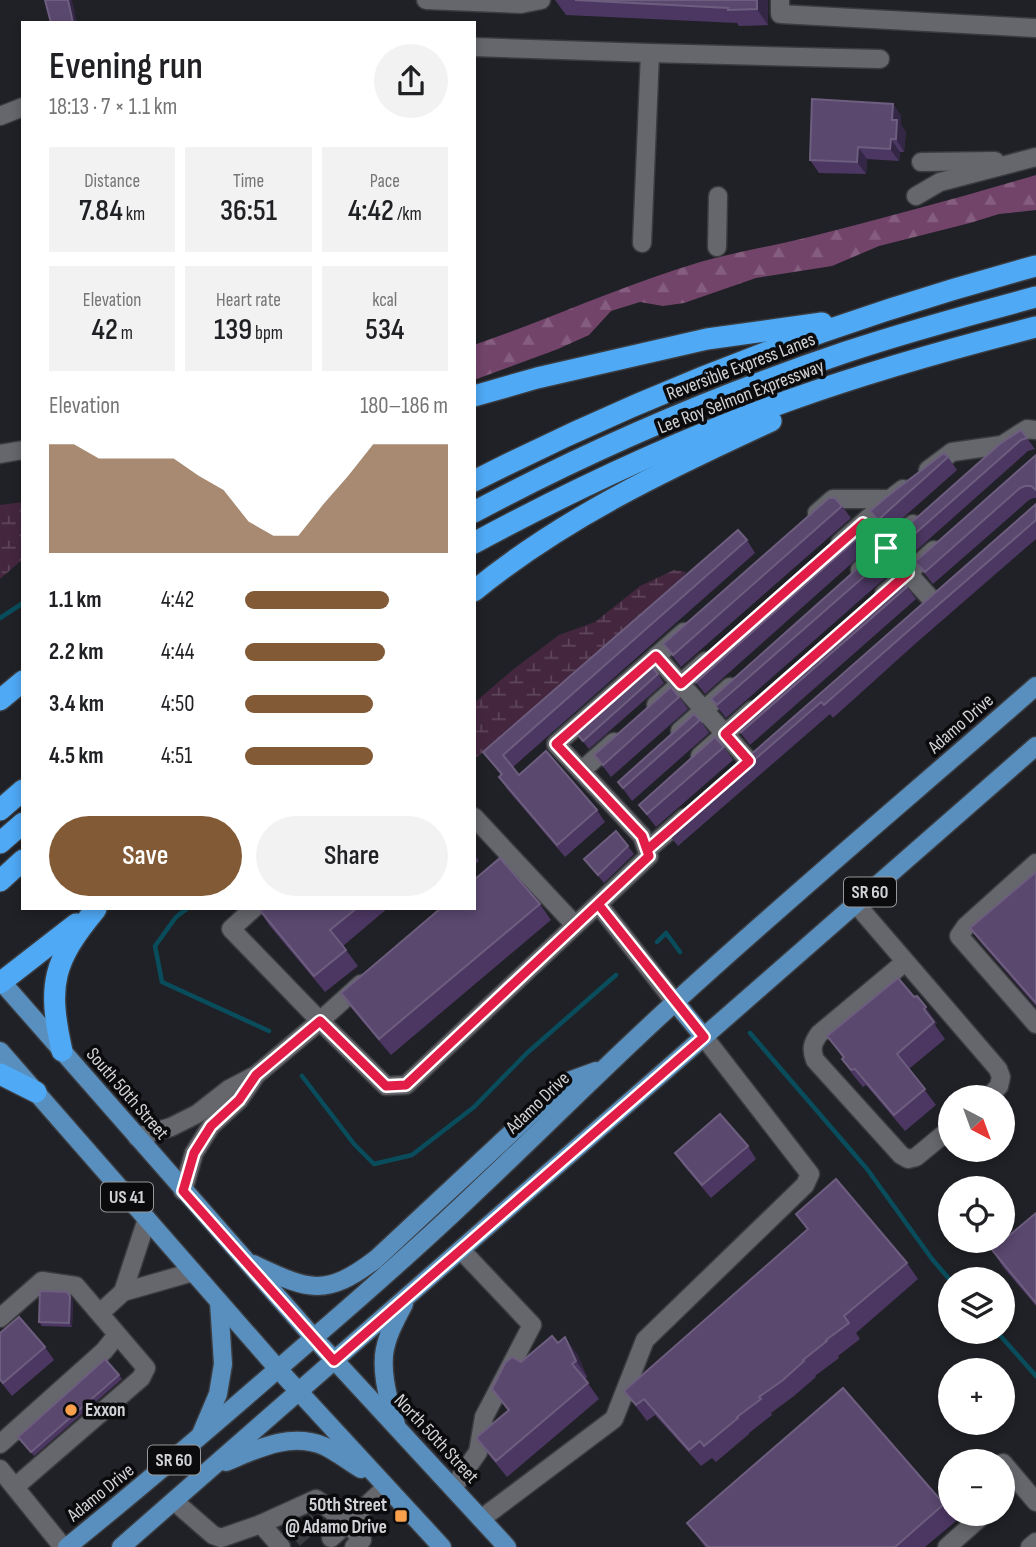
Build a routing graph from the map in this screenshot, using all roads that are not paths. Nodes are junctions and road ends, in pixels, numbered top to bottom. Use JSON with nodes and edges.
{"nodes":[{"id":1,"x":426,"y":0,"type":"edge"},
{"id":2,"x":541,"y":0,"type":"edge"},
{"id":3,"x":780,"y":0,"type":"edge"},
{"id":4,"x":1036,"y":28,"type":"edge"},
{"id":5,"x":476,"y":47,"type":"edge"},
{"id":6,"x":650,"y":54,"type":"junction"},
{"id":7,"x":880,"y":59,"type":"dead end"},
{"id":8,"x":21,"y":108,"type":"edge"},
{"id":9,"x":0,"y":116,"type":"edge"},
{"id":10,"x":1028,"y":159,"type":"edge"},
{"id":11,"x":921,"y":162,"type":"dead end"},
{"id":12,"x":916,"y":195,"type":"dead end"},
{"id":13,"x":718,"y":196,"type":"dead end"},
{"id":14,"x":642,"y":243,"type":"dead end"},
{"id":15,"x":717,"y":247,"type":"dead end"},
{"id":16,"x":1036,"y":266,"type":"edge"},
{"id":17,"x":1036,"y":297,"type":"edge"},
{"id":18,"x":862,"y":318,"type":"junction"},
{"id":19,"x":1036,"y":327,"type":"edge"},
{"id":20,"x":887,"y":368,"type":"junction"},
{"id":21,"x":476,"y":395,"type":"edge"},
{"id":22,"x":1036,"y":430,"type":"edge"},
{"id":23,"x":1002,"y":445,"type":"junction"},
{"id":24,"x":21,"y":450,"type":"edge"},
{"id":25,"x":0,"y":454,"type":"edge"},
{"id":26,"x":982,"y":462,"type":"edge"},
{"id":27,"x":476,"y":480,"type":"edge"},
{"id":28,"x":890,"y":499,"type":"junction"},
{"id":29,"x":476,"y":511,"type":"edge"},
{"id":30,"x":924,"y":514,"type":"edge"},
{"id":31,"x":863,"y":523,"type":"junction"},
{"id":32,"x":802,"y":527,"type":"edge"},
{"id":33,"x":947,"y":538,"type":"edge"},
{"id":34,"x":476,"y":542,"type":"edge"},
{"id":35,"x":886,"y":548,"type":"junction"},
{"id":36,"x":822,"y":559,"type":"edge"},
{"id":37,"x":908,"y":573,"type":"junction"},
{"id":38,"x":845,"y":584,"type":"edge"},
{"id":39,"x":476,"y":589,"type":"edge"},
{"id":40,"x":932,"y":600,"type":"edge"},
{"id":41,"x":867,"y":609,"type":"edge"},
{"id":42,"x":698,"y":619,"type":"edge"},
{"id":43,"x":721,"y":648,"type":"edge"},
{"id":44,"x":656,"y":656,"type":"junction"},
{"id":45,"x":744,"y":674,"type":"edge"},
{"id":46,"x":21,"y":683,"type":"edge"},
{"id":47,"x":681,"y":684,"type":"junction"},
{"id":48,"x":1036,"y":686,"type":"edge"},
{"id":49,"x":766,"y":698,"type":"edge"},
{"id":50,"x":0,"y":700,"type":"edge"},
{"id":51,"x":704,"y":710,"type":"junction"},
{"id":52,"x":725,"y":734,"type":"junction"},
{"id":53,"x":664,"y":745,"type":"edge"},
{"id":54,"x":1036,"y":746,"type":"edge"},
{"id":55,"x":749,"y":761,"type":"edge"},
{"id":56,"x":686,"y":768,"type":"edge"},
{"id":57,"x":582,"y":771,"type":"junction"},
{"id":58,"x":21,"y":792,"type":"edge"},
{"id":59,"x":698,"y":806,"type":"edge"},
{"id":60,"x":0,"y":810,"type":"edge"},
{"id":61,"x":476,"y":819,"type":"edge"},
{"id":62,"x":21,"y":825,"type":"edge"},
{"id":63,"x":0,"y":843,"type":"edge"},
{"id":64,"x":647,"y":850,"type":"junction"},
{"id":65,"x":507,"y":852,"type":"junction"},
{"id":66,"x":21,"y":862,"type":"edge"},
{"id":67,"x":1036,"y":863,"type":"edge"},
{"id":68,"x":491,"y":867,"type":"edge"},
{"id":69,"x":0,"y":881,"type":"edge"},
{"id":70,"x":598,"y":904,"type":"junction"},
{"id":71,"x":856,"y":904,"type":"junction"},
{"id":72,"x":94,"y":910,"type":"edge"},
{"id":73,"x":95,"y":910,"type":"edge"},
{"id":74,"x":252,"y":910,"type":"edge"},
{"id":75,"x":575,"y":925,"type":"junction"},
{"id":76,"x":905,"y":962,"type":"junction"},
{"id":77,"x":372,"y":974,"type":"edge"},
{"id":78,"x":0,"y":982,"type":"edge"},
{"id":79,"x":675,"y":1002,"type":"junction"},
{"id":80,"x":320,"y":1021,"type":"junction"},
{"id":81,"x":1036,"y":1024,"type":"edge"},
{"id":82,"x":704,"y":1037,"type":"junction"},
{"id":83,"x":0,"y":1051,"type":"edge"},
{"id":84,"x":62,"y":1051,"type":"junction"},
{"id":85,"x":603,"y":1069,"type":"junction"},
{"id":86,"x":0,"y":1074,"type":"edge"},
{"id":87,"x":256,"y":1075,"type":"junction"},
{"id":88,"x":999,"y":1085,"type":"edge"},
{"id":89,"x":36,"y":1092,"type":"junction"},
{"id":90,"x":137,"y":1137,"type":"junction"},
{"id":91,"x":938,"y":1139,"type":"edge"},
{"id":92,"x":183,"y":1191,"type":"junction"},
{"id":93,"x":147,"y":1220,"type":"junction"},
{"id":94,"x":461,"y":1250,"type":"junction"},
{"id":95,"x":246,"y":1261,"type":"junction"},
{"id":96,"x":193,"y":1272,"type":"junction"},
{"id":97,"x":123,"y":1292,"type":"junction"},
{"id":98,"x":407,"y":1297,"type":"junction"},
{"id":99,"x":219,"y":1302,"type":"junction"},
{"id":100,"x":100,"y":1313,"type":"junction"},
{"id":101,"x":0,"y":1318,"type":"edge"},
{"id":102,"x":117,"y":1335,"type":"junction"},
{"id":103,"x":314,"y":1338,"type":"junction"},
{"id":104,"x":334,"y":1361,"type":"junction"},
{"id":105,"x":278,"y":1369,"type":"junction"},
{"id":106,"x":299,"y":1392,"type":"junction"},
{"id":107,"x":397,"y":1428,"type":"junction"},
{"id":108,"x":3,"y":1435,"type":"edge"},
{"id":109,"x":199,"y":1438,"type":"junction"},
{"id":110,"x":213,"y":1467,"type":"junction"},
{"id":111,"x":0,"y":1469,"type":"edge"},
{"id":112,"x":1015,"y":1477,"type":"edge"},
{"id":113,"x":383,"y":1483,"type":"junction"},
{"id":114,"x":15,"y":1487,"type":"junction"},
{"id":115,"x":453,"y":1488,"type":"junction"},
{"id":116,"x":174,"y":1501,"type":"junction"},
{"id":117,"x":1036,"y":1502,"type":"edge"},
{"id":118,"x":481,"y":1519,"type":"junction"},
{"id":119,"x":348,"y":1523,"type":"junction"},
{"id":120,"x":261,"y":1524,"type":"junction"},
{"id":121,"x":971,"y":1526,"type":"edge"},
{"id":122,"x":331,"y":1538,"type":"dead end"},
{"id":123,"x":1036,"y":1542,"type":"edge"},
{"id":124,"x":286,"y":1544,"type":"edge"},
{"id":125,"x":437,"y":1545,"type":"edge"},
{"id":126,"x":65,"y":1547,"type":"edge"},
{"id":127,"x":121,"y":1547,"type":"edge"},
{"id":128,"x":354,"y":1547,"type":"edge"},
{"id":129,"x":507,"y":1547,"type":"edge"},
{"id":130,"x":947,"y":1547,"type":"edge"},
{"id":131,"x":1030,"y":1547,"type":"edge"}],
"edges":[{"from":1,"to":2,"type":"street"},
{"from":3,"to":4,"type":"street"},
{"from":5,"to":6,"type":"street"},
{"from":6,"to":7,"type":"street"},
{"from":6,"to":14,"type":"street"},
{"from":8,"to":9,"type":"street"},
{"from":10,"to":11,"type":"street"},
{"from":10,"to":12,"type":"street"},
{"from":13,"to":15,"type":"street"},
{"from":16,"to":18,"type":"highway","name":"Lee Roy Selmon Expressway"},
{"from":17,"to":29,"type":"highway","name":"Reversible Express Lanes"},
{"from":18,"to":21,"type":"highway"},
{"from":18,"to":27,"type":"highway","name":"Lee Roy Selmon Expressway"},
{"from":19,"to":20,"type":"highway","name":"Lee Roy Selmon Expressway"},
{"from":20,"to":34,"type":"highway","name":"Lee Roy Selmon Expressway"},
{"from":20,"to":39,"type":"highway"},
{"from":22,"to":23,"type":"street"},
{"from":23,"to":26,"type":"street"},
{"from":23,"to":28,"type":"street"},
{"from":24,"to":25,"type":"street"},
{"from":28,"to":31,"type":"street"},
{"from":28,"to":32,"type":"street"},
{"from":30,"to":35,"type":"street"},
{"from":31,"to":35,"type":"street"},
{"from":31,"to":36,"type":"street"},
{"from":33,"to":37,"type":"street"},
{"from":35,"to":37,"type":"street"},
{"from":35,"to":38,"type":"street"},
{"from":37,"to":40,"type":"street"},
{"from":37,"to":41,"type":"street"},
{"from":42,"to":44,"type":"street"},
{"from":43,"to":47,"type":"street"},
{"from":44,"to":47,"type":"street"},
{"from":44,"to":57,"type":"street"},
{"from":45,"to":51,"type":"street"},
{"from":46,"to":50,"type":"highway"},
{"from":47,"to":51,"type":"street"},
{"from":47,"to":57,"type":"street"},
{"from":48,"to":79,"type":"main road","name":"Adamo Drive","number":"SR 60"},
{"from":49,"to":52,"type":"street"},
{"from":51,"to":52,"type":"street"},
{"from":51,"to":53,"type":"street"},
{"from":52,"to":55,"type":"street"},
{"from":52,"to":56,"type":"street"},
{"from":54,"to":71,"type":"main road","number":"SR 60"},
{"from":57,"to":64,"type":"street"},
{"from":58,"to":60,"type":"highway"},
{"from":59,"to":64,"type":"street"},
{"from":61,"to":65,"type":"street"},
{"from":62,"to":63,"type":"highway"},
{"from":64,"to":70,"type":"street"},
{"from":65,"to":68,"type":"street"},
{"from":65,"to":75,"type":"street"},
{"from":66,"to":69,"type":"highway"},
{"from":67,"to":81,"type":"street"},
{"from":70,"to":75,"type":"street"},
{"from":70,"to":79,"type":"street"},
{"from":71,"to":76,"type":"street"},
{"from":71,"to":82,"type":"main road","number":"SR 60"},
{"from":72,"to":78,"type":"highway"},
{"from":73,"to":84,"type":"highway"},
{"from":74,"to":80,"type":"street"},
{"from":75,"to":80,"type":"street"},
{"from":76,"to":88,"type":"street"},
{"from":76,"to":91,"type":"street"},
{"from":77,"to":80,"type":"street"},
{"from":78,"to":84,"type":"main road","name":"South 50th Street","number":"US 41"},
{"from":79,"to":82,"type":"main road"},
{"from":79,"to":85,"type":"main road","name":"Adamo Drive","number":"SR 60"},
{"from":80,"to":87,"type":"street"},
{"from":82,"to":94,"type":"main road","number":"SR 60"},
{"from":82,"to":118,"type":"street"},
{"from":83,"to":89,"type":"main road","number":"US 41"},
{"from":84,"to":90,"type":"main road","name":"South 50th Street","number":"US 41"},
{"from":85,"to":95,"type":"main road"},
{"from":85,"to":103,"type":"main road","name":"Adamo Drive","number":"SR 60"},
{"from":86,"to":89,"type":"highway"},
{"from":87,"to":90,"type":"street"},
{"from":87,"to":92,"type":"street"},
{"from":89,"to":93,"type":"main road","number":"US 41"},
{"from":90,"to":92,"type":"main road","name":"South 50th Street","number":"US 41"},
{"from":92,"to":95,"type":"main road","name":"South 50th Street","number":"US 41"},
{"from":93,"to":96,"type":"main road","number":"US 41"},
{"from":93,"to":97,"type":"street"},
{"from":94,"to":98,"type":"main road","number":"SR 60"},
{"from":94,"to":115,"type":"street"},
{"from":95,"to":103,"type":"main road","name":"South 50th Street","number":"US 41"},
{"from":96,"to":97,"type":"street"},
{"from":96,"to":99,"type":"main road","number":"US 41"},
{"from":97,"to":100,"type":"street"},
{"from":98,"to":104,"type":"main road","number":"SR 60"},
{"from":98,"to":107,"type":"main road"},
{"from":99,"to":105,"type":"main road","number":"US 41"},
{"from":99,"to":109,"type":"main road"},
{"from":100,"to":101,"type":"street"},
{"from":100,"to":102,"type":"street"},
{"from":102,"to":108,"type":"street"},
{"from":102,"to":114,"type":"street"},
{"from":103,"to":104,"type":"main road","name":"South 50th Street","number":"US 41"},
{"from":103,"to":105,"type":"main road","name":"Adamo Drive","number":"SR 60"},
{"from":104,"to":106,"type":"main road","number":"SR 60"},
{"from":104,"to":107,"type":"main road","name":"North 50th Street","number":"US 41"},
{"from":105,"to":106,"type":"main road","number":"US 41"},
{"from":105,"to":109,"type":"main road","name":"Adamo Drive","number":"SR 60"},
{"from":106,"to":110,"type":"main road","number":"SR 60"},
{"from":106,"to":113,"type":"main road","number":"US 41"},
{"from":107,"to":115,"type":"main road","name":"North 50th Street","number":"US 41"},
{"from":109,"to":126,"type":"main road","name":"Adamo Drive","number":"SR 60"},
{"from":110,"to":113,"type":"main road"},
{"from":110,"to":116,"type":"main road","number":"SR 60"},
{"from":111,"to":114,"type":"street"},
{"from":112,"to":117,"type":"street"},
{"from":113,"to":119,"type":"street"},
{"from":113,"to":125,"type":"main road","number":"US 41"},
{"from":114,"to":126,"type":"street"},
{"from":115,"to":118,"type":"main road","name":"North 50th Street","number":"US 41"},
{"from":116,"to":120,"type":"street"},
{"from":116,"to":127,"type":"main road","number":"SR 60"},
{"from":118,"to":129,"type":"main road","name":"North 50th Street","number":"US 41"},
{"from":119,"to":120,"type":"street"},
{"from":119,"to":122,"type":"street"},
{"from":119,"to":128,"type":"street"},
{"from":120,"to":124,"type":"street"},
{"from":121,"to":130,"type":"street"},
{"from":123,"to":131,"type":"street"}]}
